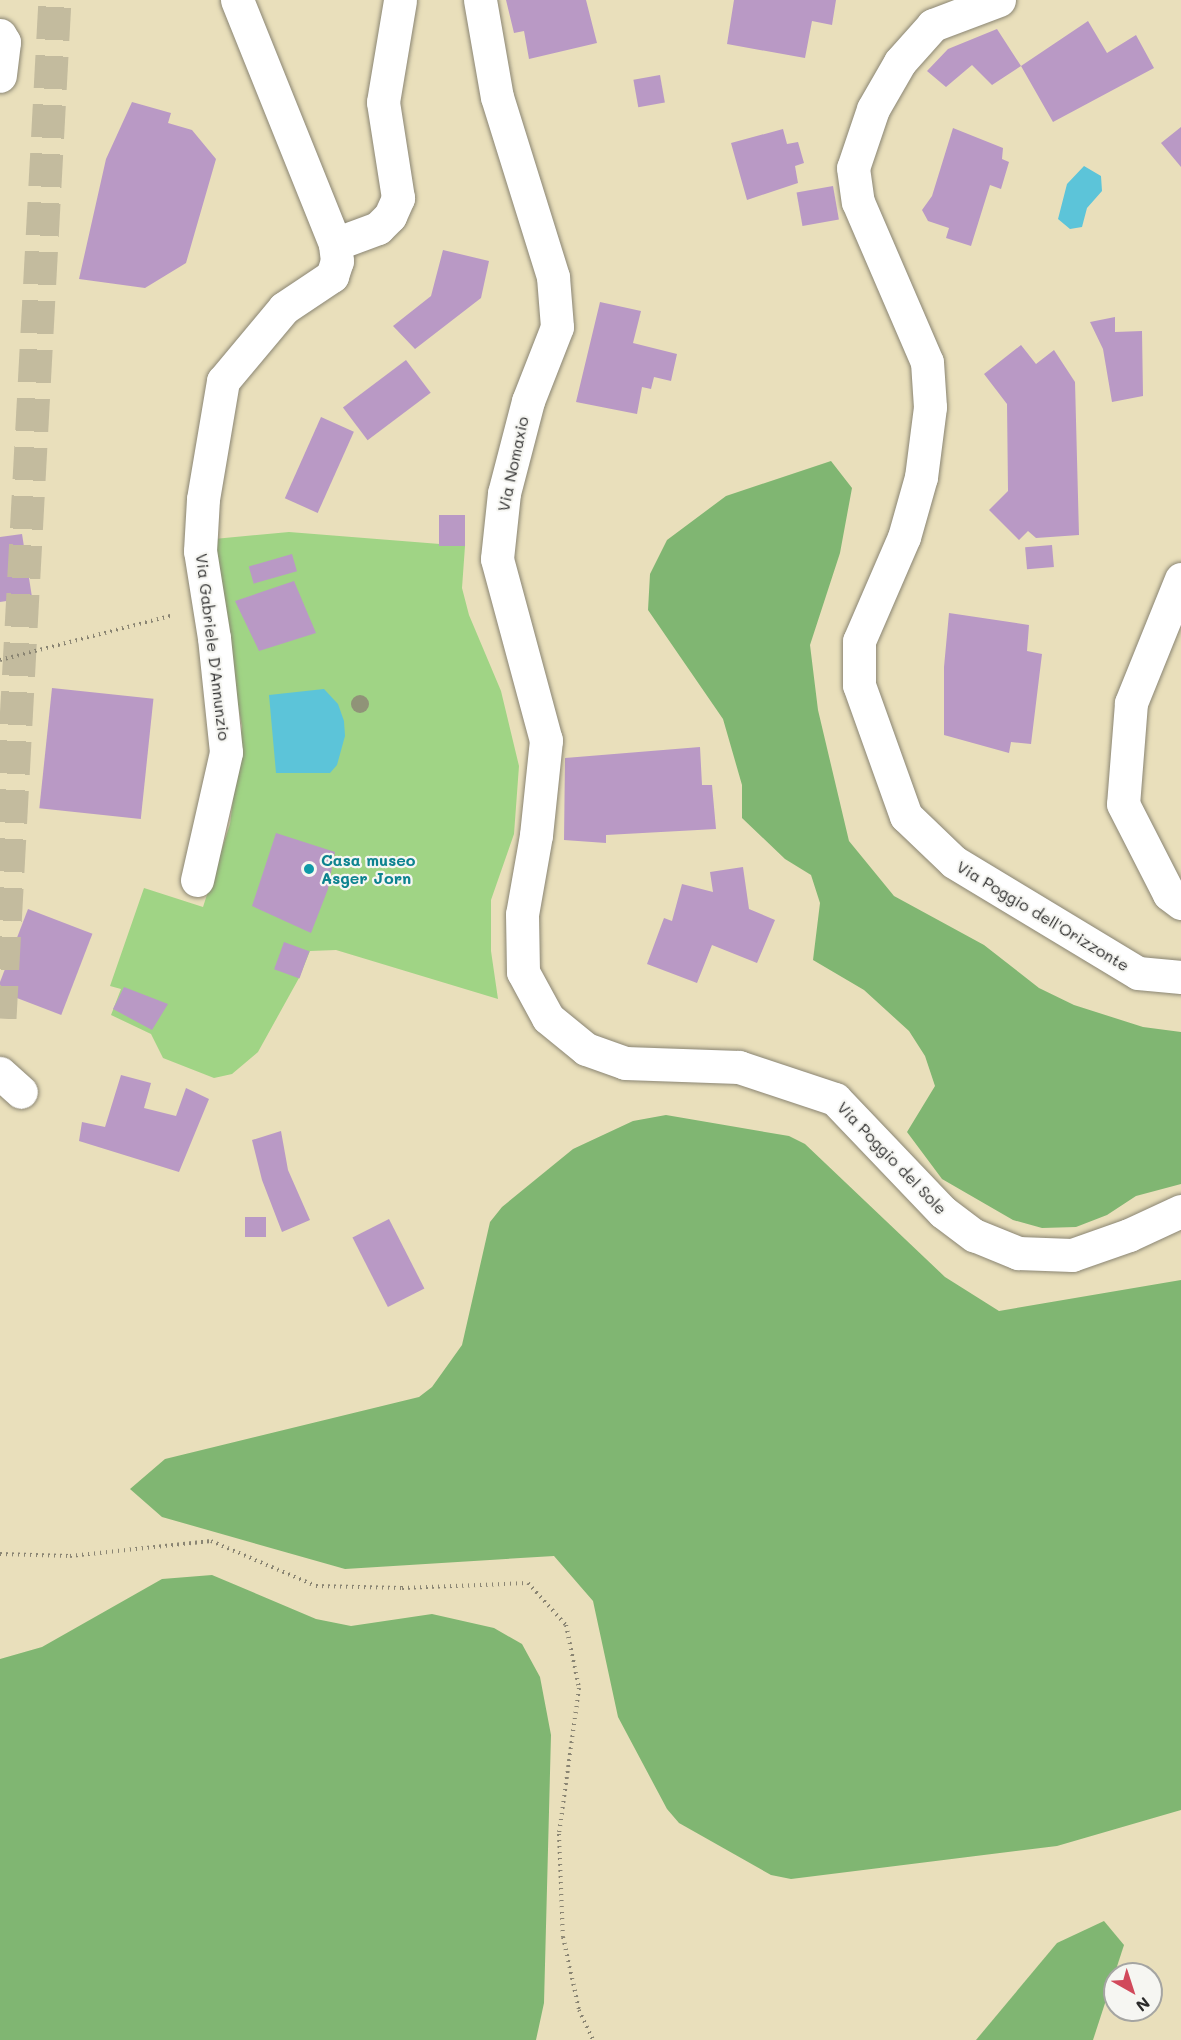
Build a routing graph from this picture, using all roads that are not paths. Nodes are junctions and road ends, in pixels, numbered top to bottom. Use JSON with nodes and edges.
{"nodes":[{"id":1,"x":237,"y":0,"type":"edge"},
{"id":2,"x":400,"y":0,"type":"edge"},
{"id":3,"x":480,"y":0,"type":"edge"},
{"id":4,"x":999,"y":0,"type":"edge"},
{"id":5,"x":0,"y":35,"type":"edge"},
{"id":6,"x":0,"y":75,"type":"edge"},
{"id":7,"x":335,"y":244,"type":"junction"},
{"id":8,"x":1181,"y":579,"type":"edge"},
{"id":9,"x":196,"y":880,"type":"dead end"},
{"id":10,"x":1181,"y":903,"type":"edge"},
{"id":11,"x":523,"y":972,"type":"joint"},
{"id":12,"x":1181,"y":977,"type":"edge"},
{"id":13,"x":1181,"y":1211,"type":"edge"}],
"edges":[{"from":1,"to":7,"type":"street"},
{"from":2,"to":7,"type":"street"},
{"from":3,"to":11,"type":"street","name":"Via Nomaxio"},
{"from":4,"to":12,"type":"street","name":"Via Poggio dell'Orizzonte"},
{"from":5,"to":6,"type":"street"},
{"from":7,"to":9,"type":"street","name":"Via Gabriele D'Annunzio"},
{"from":8,"to":10,"type":"street"},
{"from":11,"to":13,"type":"street","name":"Via Poggio del Sole"}]}
